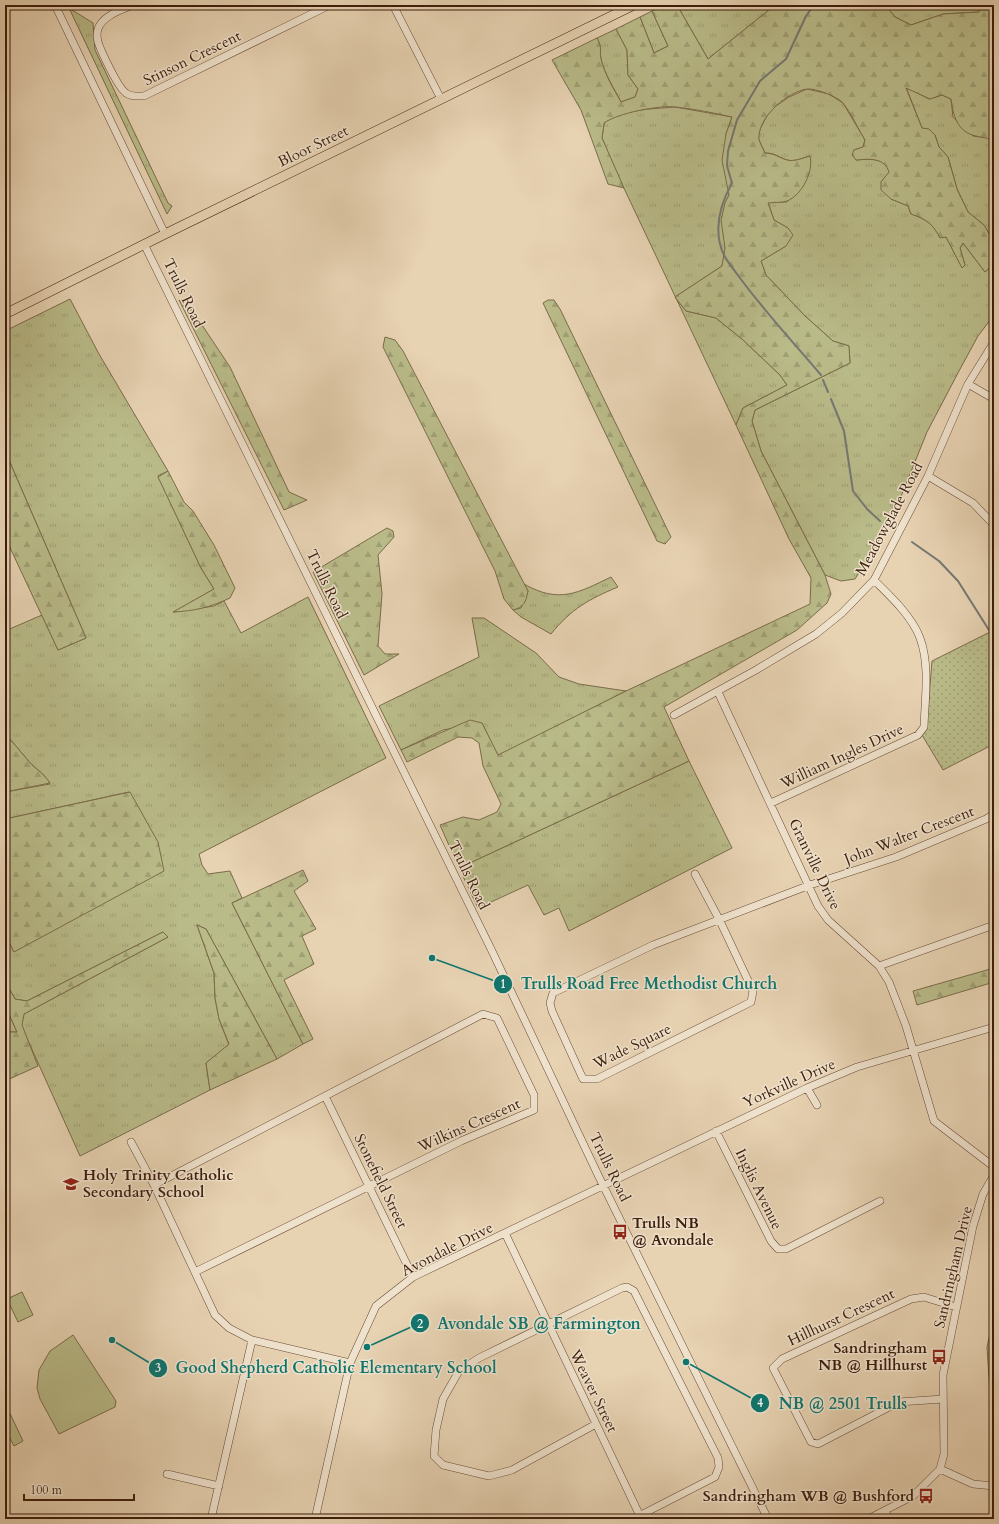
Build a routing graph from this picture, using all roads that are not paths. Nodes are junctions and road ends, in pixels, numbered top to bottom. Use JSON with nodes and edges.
{"nodes":[{"id":1,"x":55,"y":5,"type":"edge"},
{"id":2,"x":132,"y":5,"type":"edge"},
{"id":3,"x":330,"y":5,"type":"edge"},
{"id":4,"x":393,"y":5,"type":"edge"},
{"id":5,"x":634,"y":5,"type":"edge"},
{"id":6,"x":441,"y":99,"type":"junction"},
{"id":7,"x":165,"y":234,"type":"junction"},
{"id":8,"x":144,"y":244,"type":"junction"},
{"id":9,"x":5,"y":314,"type":"edge"},
{"id":10,"x":994,"y":342,"type":"edge"},
{"id":11,"x":968,"y":384,"type":"junction"},
{"id":12,"x":994,"y":399,"type":"edge"},
{"id":13,"x":928,"y":476,"type":"junction"},
{"id":14,"x":994,"y":525,"type":"edge"},
{"id":15,"x":874,"y":580,"type":"junction"},
{"id":16,"x":718,"y":692,"type":"junction"},
{"id":17,"x":674,"y":715,"type":"dead end"},
{"id":18,"x":771,"y":803,"type":"junction"},
{"id":19,"x":994,"y":814,"type":"edge"},
{"id":20,"x":695,"y":874,"type":"dead end"},
{"id":21,"x":810,"y":885,"type":"junction"},
{"id":22,"x":720,"y":921,"type":"junction"},
{"id":23,"x":994,"y":925,"type":"edge"},
{"id":24,"x":878,"y":966,"type":"junction"},
{"id":25,"x":994,"y":1027,"type":"edge"},
{"id":26,"x":914,"y":1049,"type":"junction"},
{"id":27,"x":807,"y":1088,"type":"junction"},
{"id":28,"x":325,"y":1096,"type":"junction"},
{"id":29,"x":817,"y":1105,"type":"dead end"},
{"id":30,"x":716,"y":1131,"type":"junction"},
{"id":31,"x":131,"y":1142,"type":"dead end"},
{"id":32,"x":994,"y":1168,"type":"edge"},
{"id":33,"x":994,"y":1176,"type":"edge"},
{"id":34,"x":154,"y":1184,"type":"junction"},
{"id":35,"x":603,"y":1185,"type":"junction"},
{"id":36,"x":368,"y":1186,"type":"junction"},
{"id":37,"x":880,"y":1201,"type":"dead end"},
{"id":38,"x":505,"y":1233,"type":"junction"},
{"id":39,"x":195,"y":1272,"type":"junction"},
{"id":40,"x":413,"y":1277,"type":"junction"},
{"id":41,"x":956,"y":1307,"type":"junction"},
{"id":42,"x":548,"y":1324,"type":"junction"},
{"id":43,"x":252,"y":1340,"type":"junction"},
{"id":44,"x":350,"y":1363,"type":"junction"},
{"id":45,"x":943,"y":1399,"type":"junction"},
{"id":46,"x":596,"y":1424,"type":"junction"},
{"id":47,"x":940,"y":1469,"type":"junction"},
{"id":48,"x":167,"y":1474,"type":"dead end"},
{"id":49,"x":218,"y":1486,"type":"junction"},
{"id":50,"x":994,"y":1486,"type":"edge"},
{"id":51,"x":885,"y":1511,"type":"junction"},
{"id":52,"x":637,"y":1517,"type":"edge"},
{"id":53,"x":211,"y":1519,"type":"edge"},
{"id":54,"x":315,"y":1519,"type":"edge"},
{"id":55,"x":768,"y":1519,"type":"edge"},
{"id":56,"x":868,"y":1519,"type":"edge"},
{"id":57,"x":889,"y":1519,"type":"edge"}],
"edges":[{"from":1,"to":7,"type":"street"},
{"from":2,"to":3,"type":"street","name":"Stinson Crescent"},
{"from":4,"to":6,"type":"street"},
{"from":5,"to":6,"type":"main road","name":"Bloor Street"},
{"from":6,"to":7,"type":"main road","name":"Bloor Street"},
{"from":7,"to":8,"type":"main road","name":"Bloor Street"},
{"from":8,"to":9,"type":"main road","name":"Bloor Street"},
{"from":8,"to":35,"type":"street","name":"Trulls Road"},
{"from":10,"to":11,"type":"street","name":"Meadowglade Road"},
{"from":11,"to":12,"type":"street"},
{"from":11,"to":13,"type":"street","name":"Meadowglade Road"},
{"from":13,"to":14,"type":"street"},
{"from":13,"to":15,"type":"street","name":"Meadowglade Road"},
{"from":15,"to":16,"type":"street","name":"Meadowglade Road"},
{"from":15,"to":18,"type":"street","name":"William Ingles Drive"},
{"from":16,"to":17,"type":"street","name":"Meadowglade Road"},
{"from":16,"to":18,"type":"street","name":"Granville Drive"},
{"from":18,"to":21,"type":"street","name":"Granville Drive"},
{"from":19,"to":21,"type":"street","name":"John Walter Crescent"},
{"from":20,"to":22,"type":"street"},
{"from":21,"to":22,"type":"street","name":"Wade Square"},
{"from":21,"to":24,"type":"street","name":"Granville Drive"},
{"from":22,"to":22,"type":"street","name":"Wade Square"},
{"from":23,"to":24,"type":"street"},
{"from":24,"to":26,"type":"street","name":"Granville Drive"},
{"from":25,"to":26,"type":"street","name":"Yorkville Drive"},
{"from":26,"to":27,"type":"street","name":"Yorkville Drive"},
{"from":26,"to":32,"type":"street","name":"Granville Drive"},
{"from":27,"to":29,"type":"street"},
{"from":27,"to":30,"type":"street","name":"Yorkville Drive"},
{"from":28,"to":34,"type":"street","name":"Wilkins Crescent"},
{"from":28,"to":36,"type":"street","name":"Stonefield Street"},
{"from":28,"to":36,"type":"street","name":"Wilkins Crescent"},
{"from":30,"to":35,"type":"street","name":"Yorkville Drive"},
{"from":30,"to":37,"type":"street","name":"Inglis Avenue"},
{"from":31,"to":34,"type":"street"},
{"from":33,"to":41,"type":"street","name":"Sandringham Drive"},
{"from":34,"to":39,"type":"street"},
{"from":35,"to":38,"type":"street","name":"Avondale Drive"},
{"from":35,"to":55,"type":"street","name":"Trulls Road"},
{"from":36,"to":39,"type":"street","name":"Wilkins Crescent"},
{"from":36,"to":40,"type":"street","name":"Stonefield Street"},
{"from":38,"to":40,"type":"street","name":"Avondale Drive"},
{"from":38,"to":42,"type":"street","name":"Weaver Street"},
{"from":39,"to":43,"type":"street"},
{"from":40,"to":44,"type":"street","name":"Avondale Drive"},
{"from":41,"to":45,"type":"street","name":"Sandringham Drive"},
{"from":41,"to":45,"type":"street","name":"Hillhurst Crescent"},
{"from":42,"to":46,"type":"street","name":"Weaver Street"},
{"from":42,"to":46,"type":"street"},
{"from":42,"to":52,"type":"street"},
{"from":43,"to":44,"type":"street"},
{"from":43,"to":49,"type":"street"},
{"from":44,"to":54,"type":"street","name":"Avondale Drive"},
{"from":45,"to":47,"type":"street","name":"Sandringham Drive"},
{"from":46,"to":52,"type":"street","name":"Weaver Street"},
{"from":47,"to":50,"type":"street"},
{"from":47,"to":51,"type":"street"},
{"from":48,"to":49,"type":"street"},
{"from":49,"to":53,"type":"street"},
{"from":51,"to":56,"type":"street"},
{"from":51,"to":57,"type":"street"}]}
